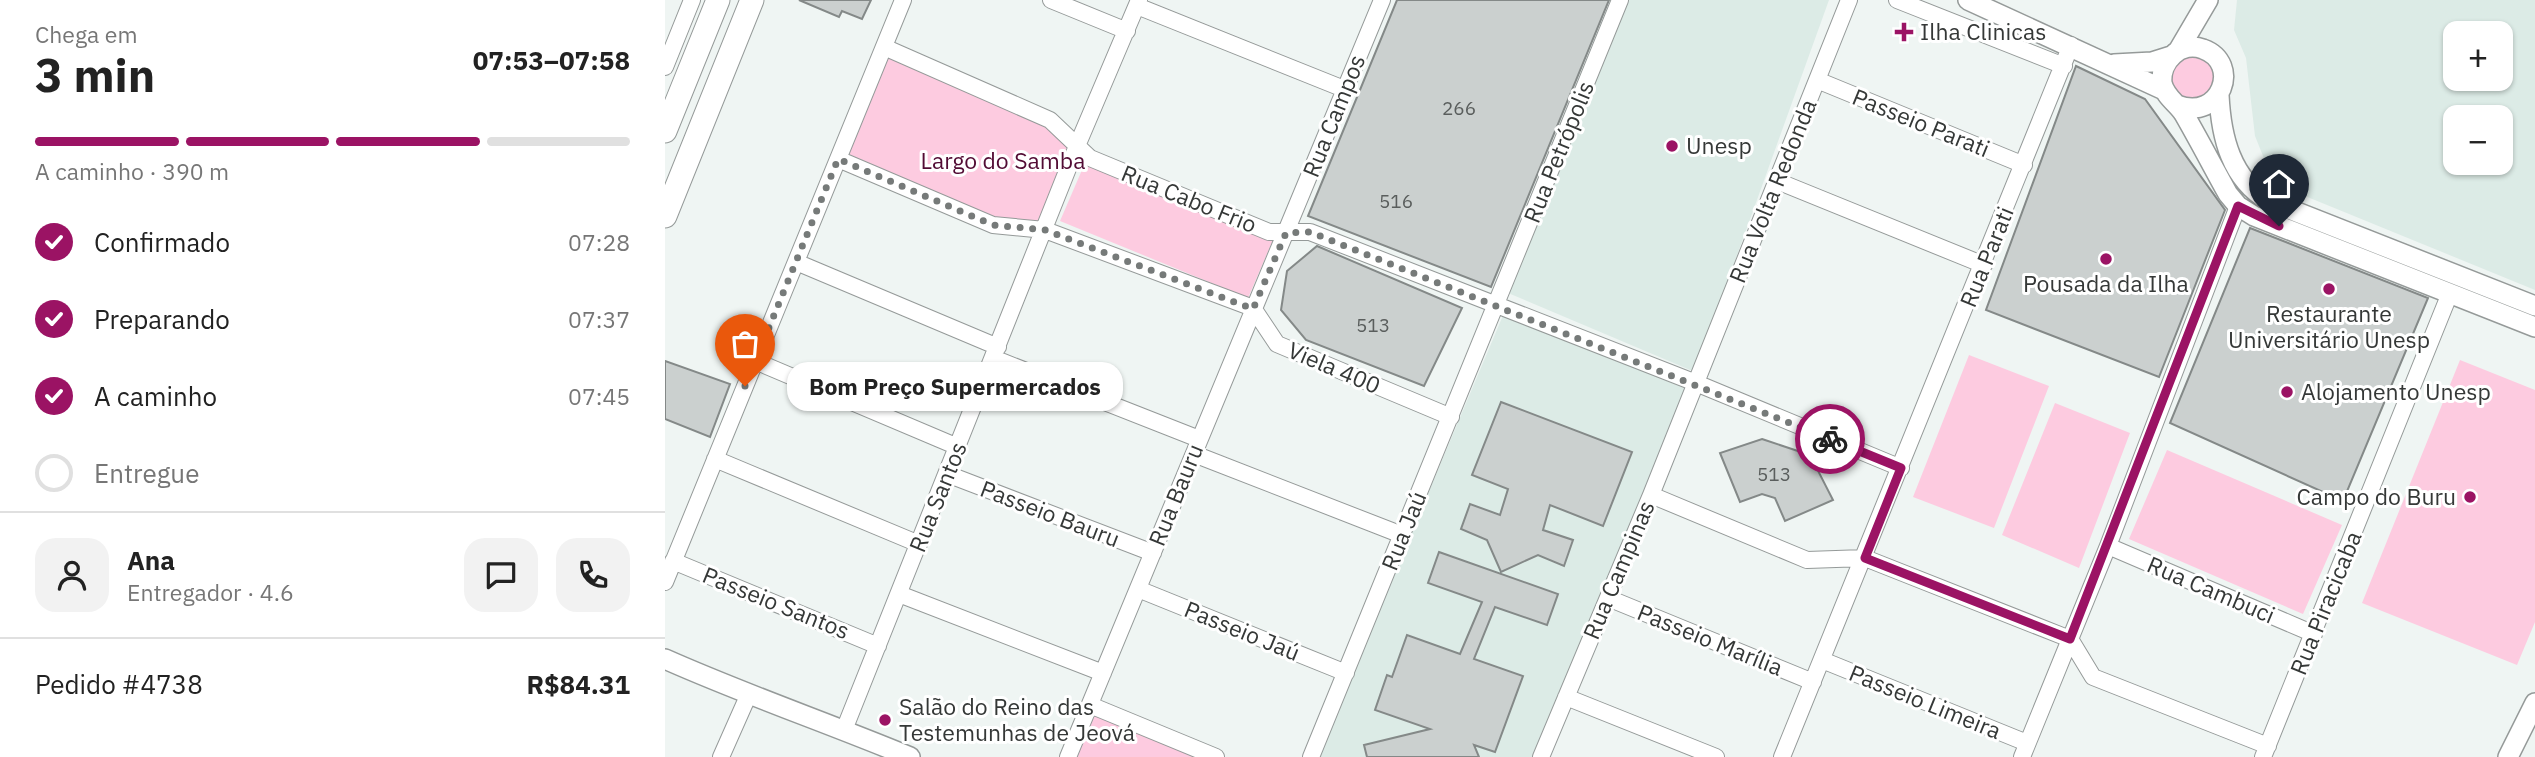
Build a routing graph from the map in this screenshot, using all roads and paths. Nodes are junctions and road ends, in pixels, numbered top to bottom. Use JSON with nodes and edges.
{"nodes":[{"id":1,"x":692,"y":0,"type":"edge"},
{"id":2,"x":718,"y":0,"type":"edge"},
{"id":3,"x":753,"y":0,"type":"edge"},
{"id":4,"x":903,"y":0,"type":"edge"},
{"id":5,"x":1051,"y":0,"type":"edge"},
{"id":6,"x":1382,"y":0,"type":"edge"},
{"id":7,"x":1621,"y":0,"type":"edge"},
{"id":8,"x":1849,"y":0,"type":"edge"},
{"id":9,"x":1897,"y":0,"type":"edge"},
{"id":10,"x":1968,"y":0,"type":"edge"},
{"id":11,"x":1138,"y":3,"type":"edge"},
{"id":12,"x":2205,"y":5,"type":"edge"},
{"id":13,"x":1127,"y":31,"type":"junction"},
{"id":14,"x":2071,"y":45,"type":"junction"},
{"id":15,"x":884,"y":47,"type":"junction"},
{"id":16,"x":2175,"y":53,"type":"junction"},
{"id":17,"x":2214,"y":55,"type":"junction"},
{"id":18,"x":667,"y":58,"type":"edge"},
{"id":19,"x":2110,"y":64,"type":"junction"},
{"id":20,"x":2064,"y":66,"type":"junction"},
{"id":21,"x":1817,"y":80,"type":"junction"},
{"id":22,"x":1344,"y":89,"type":"junction"},
{"id":23,"x":2219,"y":95,"type":"junction"},
{"id":24,"x":2171,"y":97,"type":"junction"},
{"id":25,"x":665,"y":131,"type":"edge"},
{"id":26,"x":1077,"y":146,"type":"junction"},
{"id":27,"x":838,"y":159,"type":"junction"},
{"id":28,"x":2024,"y":165,"type":"junction"},
{"id":29,"x":1777,"y":181,"type":"junction"},
{"id":30,"x":2238,"y":206,"type":"junction"},
{"id":31,"x":665,"y":216,"type":"edge"},
{"id":32,"x":1045,"y":230,"type":"junction"},
{"id":33,"x":1286,"y":233,"type":"junction"},
{"id":34,"x":796,"y":261,"type":"junction"},
{"id":35,"x":1984,"y":265,"type":"junction"},
{"id":36,"x":2450,"y":293,"type":"junction"},
{"id":37,"x":1497,"y":304,"type":"junction"},
{"id":38,"x":2535,"y":306,"type":"edge"},
{"id":39,"x":1253,"y":309,"type":"junction"},
{"id":40,"x":2535,"y":327,"type":"edge"},
{"id":41,"x":995,"y":353,"type":"junction"},
{"id":42,"x":755,"y":361,"type":"junction"},
{"id":43,"x":1696,"y":383,"type":"junction"},
{"id":44,"x":1451,"y":417,"type":"junction"},
{"id":45,"x":1197,"y":446,"type":"junction"},
{"id":46,"x":958,"y":447,"type":"junction"},
{"id":47,"x":715,"y":460,"type":"junction"},
{"id":48,"x":1901,"y":468,"type":"junction"},
{"id":49,"x":947,"y":474,"type":"junction"},
{"id":50,"x":1651,"y":495,"type":"junction"},
{"id":51,"x":1402,"y":535,"type":"junction"},
{"id":52,"x":919,"y":544,"type":"junction"},
{"id":53,"x":2108,"y":546,"type":"junction"},
{"id":54,"x":1153,"y":553,"type":"junction"},
{"id":55,"x":1865,"y":558,"type":"junction"},
{"id":56,"x":673,"y":561,"type":"junction"},
{"id":57,"x":665,"y":582,"type":"edge"},
{"id":58,"x":1138,"y":589,"type":"junction"},
{"id":59,"x":899,"y":594,"type":"junction"},
{"id":60,"x":1608,"y":598,"type":"junction"},
{"id":61,"x":2315,"y":634,"type":"junction"},
{"id":62,"x":2070,"y":639,"type":"junction"},
{"id":63,"x":878,"y":646,"type":"junction"},
{"id":64,"x":665,"y":659,"type":"edge"},
{"id":65,"x":1822,"y":660,"type":"junction"},
{"id":66,"x":1103,"y":673,"type":"junction"},
{"id":67,"x":1346,"y":673,"type":"junction"},
{"id":68,"x":1813,"y":682,"type":"junction"},
{"id":69,"x":748,"y":696,"type":"junction"},
{"id":70,"x":1566,"y":698,"type":"junction"},
{"id":71,"x":2535,"y":703,"type":"edge"},
{"id":72,"x":1090,"y":705,"type":"junction"},
{"id":73,"x":844,"y":730,"type":"junction"},
{"id":74,"x":2025,"y":750,"type":"edge"},
{"id":75,"x":2265,"y":752,"type":"edge"},
{"id":76,"x":721,"y":757,"type":"edge"},
{"id":77,"x":910,"y":757,"type":"edge"},
{"id":78,"x":1068,"y":757,"type":"edge"},
{"id":79,"x":1216,"y":757,"type":"edge"},
{"id":80,"x":1311,"y":757,"type":"edge"},
{"id":81,"x":1541,"y":757,"type":"edge"},
{"id":82,"x":1716,"y":757,"type":"edge"},
{"id":83,"x":1782,"y":757,"type":"edge"},
{"id":84,"x":2508,"y":757,"type":"edge"}],
"edges":[{"from":1,"to":18,"type":"street"},
{"from":2,"to":25,"type":"main road"},
{"from":3,"to":31,"type":"main road"},
{"from":4,"to":15,"type":"street"},
{"from":5,"to":13,"type":"street"},
{"from":6,"to":22,"type":"street","name":"Rua Campos"},
{"from":7,"to":37,"type":"street","name":"Rua Petrópolis"},
{"from":8,"to":21,"type":"street","name":"Rua Volta Redonda"},
{"from":9,"to":20,"type":"street"},
{"from":10,"to":14,"type":"street"},
{"from":11,"to":13,"type":"street","name":"Rua Santos"},
{"from":11,"to":22,"type":"street"},
{"from":12,"to":16,"type":"street"},
{"from":12,"to":17,"type":"street"},
{"from":13,"to":26,"type":"street","name":"Rua Santos"},
{"from":14,"to":19,"type":"street"},
{"from":14,"to":20,"type":"street","name":"Rua Parati"},
{"from":15,"to":26,"type":"street","name":"Rua Cabo Frio"},
{"from":15,"to":27,"type":"street"},
{"from":16,"to":17,"type":"street"},
{"from":16,"to":19,"type":"street"},
{"from":16,"to":24,"type":"street"},
{"from":17,"to":23,"type":"street"},
{"from":19,"to":24,"type":"street"},
{"from":20,"to":28,"type":"street","name":"Rua Parati"},
{"from":21,"to":28,"type":"street","name":"Passeio Parati"},
{"from":21,"to":29,"type":"street","name":"Rua Volta Redonda"},
{"from":22,"to":33,"type":"street","name":"Rua Campos"},
{"from":23,"to":24,"type":"street"},
{"from":23,"to":38,"type":"street"},
{"from":24,"to":30,"type":"street"},
{"from":26,"to":32,"type":"street","name":"Rua Santos"},
{"from":26,"to":33,"type":"street","name":"Rua Cabo Frio"},
{"from":27,"to":32,"type":"street"},
{"from":27,"to":34,"type":"street"},
{"from":28,"to":35,"type":"street","name":"Rua Parati"},
{"from":29,"to":35,"type":"street"},
{"from":29,"to":43,"type":"street","name":"Rua Volta Redonda"},
{"from":30,"to":36,"type":"street"},
{"from":30,"to":53,"type":"street"},
{"from":32,"to":39,"type":"street"},
{"from":32,"to":41,"type":"street","name":"Rua Santos"},
{"from":33,"to":37,"type":"street","name":"Rua Cabo Frio"},
{"from":33,"to":39,"type":"street","name":"Rua Bauru"},
{"from":34,"to":41,"type":"street"},
{"from":34,"to":42,"type":"street"},
{"from":35,"to":48,"type":"street","name":"Rua Parati"},
{"from":36,"to":40,"type":"street"},
{"from":36,"to":61,"type":"street","name":"Rua Piracicaba"},
{"from":37,"to":43,"type":"street","name":"Rua Cabo Frio"},
{"from":37,"to":44,"type":"street","name":"Rua Jaú"},
{"from":39,"to":44,"type":"street","name":"Viela 400"},
{"from":39,"to":45,"type":"street","name":"Rua Bauru"},
{"from":41,"to":45,"type":"street"},
{"from":41,"to":46,"type":"street","name":"Rua Santos"},
{"from":42,"to":46,"type":"street"},
{"from":42,"to":47,"type":"street"},
{"from":43,"to":48,"type":"street","name":"Rua Cabo Frio"},
{"from":43,"to":50,"type":"street","name":"Rua Campinas"},
{"from":44,"to":51,"type":"street","name":"Rua Jaú"},
{"from":45,"to":51,"type":"street"},
{"from":45,"to":54,"type":"street","name":"Rua Bauru"},
{"from":46,"to":49,"type":"street","name":"Rua Santos"},
{"from":47,"to":52,"type":"street"},
{"from":47,"to":56,"type":"street"},
{"from":48,"to":55,"type":"street","name":"Rua Parati"},
{"from":49,"to":52,"type":"street","name":"Rua Santos"},
{"from":49,"to":54,"type":"street","name":"Passeio Bauru"},
{"from":50,"to":55,"type":"street"},
{"from":50,"to":60,"type":"street","name":"Rua Campinas"},
{"from":51,"to":67,"type":"street","name":"Rua Jaú"},
{"from":52,"to":59,"type":"street","name":"Rua Santos"},
{"from":53,"to":61,"type":"street","name":"Rua Cambuci"},
{"from":53,"to":62,"type":"street"},
{"from":54,"to":58,"type":"street","name":"Rua Bauru"},
{"from":55,"to":62,"type":"street"},
{"from":55,"to":65,"type":"street","name":"Rua Parati"},
{"from":56,"to":57,"type":"street"},
{"from":56,"to":63,"type":"street","name":"Passeio Santos"},
{"from":58,"to":66,"type":"street","name":"Rua Bauru"},
{"from":58,"to":67,"type":"street","name":"Passeio Jaú"},
{"from":59,"to":63,"type":"street","name":"Rua Santos"},
{"from":59,"to":66,"type":"street"},
{"from":60,"to":68,"type":"street","name":"Passeio Marília"},
{"from":60,"to":70,"type":"street","name":"Rua Campinas"},
{"from":61,"to":75,"type":"street","name":"Rua Piracicaba"},
{"from":62,"to":74,"type":"street"},
{"from":62,"to":75,"type":"street"},
{"from":63,"to":73,"type":"street","name":"Rua Santos"},
{"from":64,"to":69,"type":"street"},
{"from":65,"to":68,"type":"street","name":"Rua Parati"},
{"from":65,"to":74,"type":"street","name":"Passeio Limeira"},
{"from":66,"to":72,"type":"street","name":"Rua Bauru"},
{"from":67,"to":80,"type":"street","name":"Rua Jaú"},
{"from":68,"to":83,"type":"street","name":"Rua Parati"},
{"from":69,"to":73,"type":"street"},
{"from":69,"to":76,"type":"street"},
{"from":70,"to":81,"type":"street","name":"Rua Campinas"},
{"from":70,"to":82,"type":"street"},
{"from":71,"to":84,"type":"street"},
{"from":72,"to":78,"type":"street","name":"Rua Bauru"},
{"from":72,"to":79,"type":"street"},
{"from":73,"to":77,"type":"street"}]}
